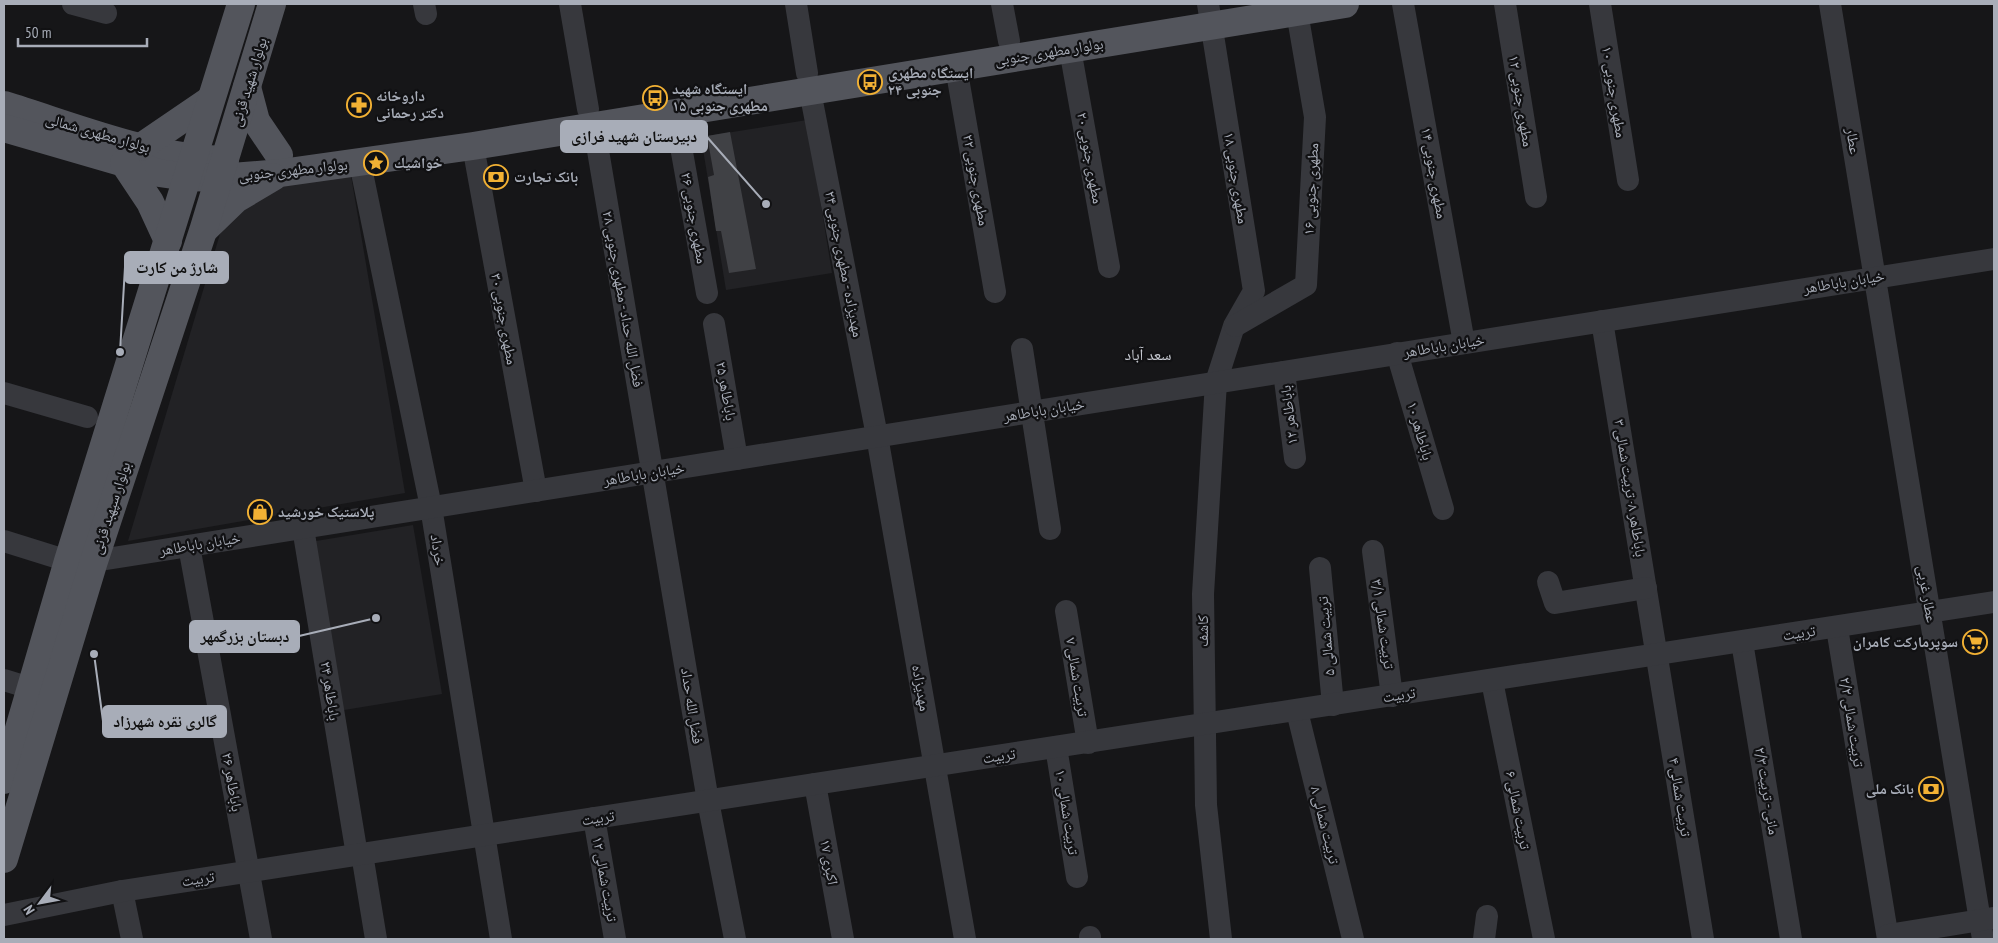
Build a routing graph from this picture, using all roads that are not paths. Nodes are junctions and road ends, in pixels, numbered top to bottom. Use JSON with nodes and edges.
{"nodes":[{"id":1,"x":73,"y":4,"type":"edge"},
{"id":2,"x":241,"y":4,"type":"edge"},
{"id":3,"x":272,"y":4,"type":"edge"},
{"id":4,"x":570,"y":4,"type":"edge"},
{"id":5,"x":796,"y":4,"type":"edge"},
{"id":6,"x":1002,"y":4,"type":"edge"},
{"id":7,"x":1345,"y":4,"type":"edge"},
{"id":8,"x":1403,"y":4,"type":"edge"},
{"id":9,"x":1505,"y":4,"type":"edge"},
{"id":10,"x":1600,"y":4,"type":"edge"},
{"id":11,"x":1830,"y":4,"type":"edge"},
{"id":12,"x":1216,"y":10,"type":"edge"},
{"id":13,"x":1297,"y":12,"type":"junction"},
{"id":14,"x":106,"y":13,"type":"dead end"},
{"id":15,"x":1008,"y":41,"type":"junction"},
{"id":16,"x":1070,"y":49,"type":"junction"},
{"id":17,"x":956,"y":67,"type":"junction"},
{"id":18,"x":809,"y":82,"type":"junction"},
{"id":19,"x":247,"y":87,"type":"junction"},
{"id":20,"x":210,"y":100,"type":"junction"},
{"id":21,"x":4,"y":105,"type":"edge"},
{"id":22,"x":675,"y":113,"type":"junction"},
{"id":23,"x":591,"y":118,"type":"junction"},
{"id":24,"x":4,"y":128,"type":"edge"},
{"id":25,"x":472,"y":146,"type":"junction"},
{"id":26,"x":133,"y":155,"type":"junction"},
{"id":27,"x":360,"y":163,"type":"junction"},
{"id":28,"x":280,"y":164,"type":"junction"},
{"id":29,"x":190,"y":168,"type":"junction"},
{"id":30,"x":222,"y":169,"type":"junction"},
{"id":31,"x":1628,"y":180,"type":"dead end"},
{"id":32,"x":1536,"y":197,"type":"dead end"},
{"id":33,"x":204,"y":231,"type":"junction"},
{"id":34,"x":168,"y":241,"type":"junction"},
{"id":35,"x":1994,"y":258,"type":"edge"},
{"id":36,"x":1109,"y":267,"type":"dead end"},
{"id":37,"x":1875,"y":278,"type":"junction"},
{"id":38,"x":995,"y":292,"type":"dead end"},
{"id":39,"x":707,"y":293,"type":"dead end"},
{"id":40,"x":1602,"y":321,"type":"junction"},
{"id":41,"x":714,"y":324,"type":"dead end"},
{"id":42,"x":1234,"y":326,"type":"junction"},
{"id":43,"x":1464,"y":343,"type":"junction"},
{"id":44,"x":1022,"y":349,"type":"dead end"},
{"id":45,"x":1398,"y":354,"type":"junction"},
{"id":46,"x":1284,"y":372,"type":"junction"},
{"id":47,"x":1216,"y":382,"type":"junction"},
{"id":48,"x":4,"y":393,"type":"edge"},
{"id":49,"x":1032,"y":412,"type":"junction"},
{"id":50,"x":87,"y":417,"type":"dead end"},
{"id":51,"x":877,"y":436,"type":"junction"},
{"id":52,"x":1295,"y":458,"type":"dead end"},
{"id":53,"x":737,"y":459,"type":"junction"},
{"id":54,"x":653,"y":472,"type":"junction"},
{"id":55,"x":536,"y":491,"type":"junction"},
{"id":56,"x":431,"y":508,"type":"junction"},
{"id":57,"x":1443,"y":508,"type":"dead end"},
{"id":58,"x":303,"y":528,"type":"junction"},
{"id":59,"x":1050,"y":529,"type":"dead end"},
{"id":60,"x":4,"y":541,"type":"edge"},
{"id":61,"x":189,"y":546,"type":"junction"},
{"id":62,"x":1373,"y":551,"type":"dead end"},
{"id":63,"x":81,"y":561,"type":"junction"},
{"id":64,"x":1320,"y":568,"type":"dead end"},
{"id":65,"x":1548,"y":582,"type":"dead end"},
{"id":66,"x":1646,"y":588,"type":"junction"},
{"id":67,"x":1994,"y":602,"type":"edge"},
{"id":68,"x":1066,"y":611,"type":"dead end"},
{"id":69,"x":1930,"y":614,"type":"junction"},
{"id":70,"x":1837,"y":628,"type":"junction"},
{"id":71,"x":1742,"y":642,"type":"junction"},
{"id":72,"x":1657,"y":655,"type":"junction"},
{"id":73,"x":4,"y":680,"type":"edge"},
{"id":74,"x":1492,"y":681,"type":"junction"},
{"id":75,"x":30,"y":688,"type":"junction"},
{"id":76,"x":1392,"y":696,"type":"junction"},
{"id":77,"x":1332,"y":705,"type":"junction"},
{"id":78,"x":1297,"y":711,"type":"junction"},
{"id":79,"x":1204,"y":725,"type":"junction"},
{"id":80,"x":1088,"y":743,"type":"junction"},
{"id":81,"x":1056,"y":747,"type":"junction"},
{"id":82,"x":934,"y":766,"type":"junction"},
{"id":83,"x":4,"y":780,"type":"edge"},
{"id":84,"x":815,"y":784,"type":"junction"},
{"id":85,"x":708,"y":801,"type":"junction"},
{"id":86,"x":594,"y":818,"type":"junction"},
{"id":87,"x":485,"y":835,"type":"junction"},
{"id":88,"x":360,"y":854,"type":"junction"},
{"id":89,"x":4,"y":859,"type":"edge"},
{"id":90,"x":248,"y":871,"type":"junction"},
{"id":91,"x":1078,"y":877,"type":"dead end"},
{"id":92,"x":122,"y":891,"type":"junction"},
{"id":93,"x":4,"y":915,"type":"edge"},
{"id":94,"x":1487,"y":916,"type":"dead end"},
{"id":95,"x":1986,"y":926,"type":"edge"},
{"id":96,"x":1888,"y":937,"type":"edge"},
{"id":97,"x":132,"y":939,"type":"edge"},
{"id":98,"x":261,"y":939,"type":"edge"},
{"id":99,"x":376,"y":939,"type":"edge"},
{"id":100,"x":501,"y":939,"type":"edge"},
{"id":101,"x":615,"y":939,"type":"edge"},
{"id":102,"x":735,"y":939,"type":"edge"},
{"id":103,"x":843,"y":939,"type":"edge"},
{"id":104,"x":964,"y":939,"type":"edge"},
{"id":105,"x":1221,"y":939,"type":"edge"},
{"id":106,"x":1352,"y":939,"type":"edge"},
{"id":107,"x":1484,"y":939,"type":"edge"},
{"id":108,"x":1544,"y":939,"type":"edge"},
{"id":109,"x":1703,"y":939,"type":"edge"},
{"id":110,"x":1792,"y":939,"type":"edge"}],
"edges":[{"from":1,"to":14,"type":"street"},
{"from":2,"to":20,"type":"main road","name":"بولوار شهید قرنی"},
{"from":3,"to":19,"type":"main road","name":"بولوار شهید قرنی"},
{"from":4,"to":23,"type":"street","name":"فضل الله حداد - مطهری جنوبی ۲۸"},
{"from":5,"to":18,"type":"street","name":"مهدیزاده - مطهری جنوبی ۲۴"},
{"from":6,"to":15,"type":"street"},
{"from":7,"to":13,"type":"main road","name":"بولوار مطهری جنوبی"},
{"from":8,"to":43,"type":"street","name":"مطهری جنوبی ۱۴"},
{"from":9,"to":32,"type":"street","name":"مطهری جنوبی ۱۲"},
{"from":10,"to":31,"type":"street","name":"مطهری جنوبی ۱۰"},
{"from":11,"to":37,"type":"street","name":"عطار"},
{"from":12,"to":13,"type":"main road","name":"بولوار مطهری جنوبی"},
{"from":12,"to":15,"type":"main road","name":"بولوار مطهری جنوبی"},
{"from":12,"to":16,"type":"main road","name":"بولوار مطهری جنوبی"},
{"from":12,"to":42,"type":"street","name":"مطهری جنوبی ۱۸"},
{"from":13,"to":42,"type":"street","name":"مطهری جنوبی ۱۶"},
{"from":15,"to":18,"type":"main road","name":"بولوار مطهری جنوبی"},
{"from":16,"to":17,"type":"main road","name":"بولوار مطهری جنوبی"},
{"from":16,"to":36,"type":"street","name":"مطهری جنوبی ۲۰"},
{"from":17,"to":18,"type":"main road","name":"بولوار مطهری جنوبی"},
{"from":17,"to":38,"type":"street","name":"مطهری جنوبی ۲۲"},
{"from":18,"to":22,"type":"main road","name":"بولوار مطهری جنوبی"},
{"from":18,"to":23,"type":"main road","name":"بولوار مطهری جنوبی"},
{"from":18,"to":51,"type":"street","name":"مهدیزاده - مطهری جنوبی ۲۴"},
{"from":19,"to":28,"type":"main road"},
{"from":19,"to":30,"type":"main road","name":"بولوار شهید قرنی"},
{"from":20,"to":26,"type":"main road"},
{"from":20,"to":29,"type":"main road","name":"بولوار شهید قرنی"},
{"from":21,"to":26,"type":"main road","name":"بولوار مطهری شمالی"},
{"from":22,"to":23,"type":"main road","name":"بولوار مطهری جنوبی"},
{"from":22,"to":39,"type":"street","name":"مطهری جنوبی ۲۶"},
{"from":23,"to":25,"type":"main road","name":"بولوار مطهری جنوبی"},
{"from":23,"to":28,"type":"main road","name":"بولوار مطهری جنوبی"},
{"from":23,"to":54,"type":"street","name":"فضل الله حداد - مطهری جنوبی ۲۸"},
{"from":24,"to":26,"type":"main road","name":"بولوار مطهری شمالی"},
{"from":25,"to":27,"type":"main road","name":"بولوار مطهری جنوبی"},
{"from":25,"to":55,"type":"street","name":"مطهری جنوبی ۳۰"},
{"from":26,"to":29,"type":"main road","name":"بولوار مطهری شمالی"},
{"from":26,"to":34,"type":"main road"},
{"from":27,"to":28,"type":"main road","name":"بولوار مطهری جنوبی"},
{"from":27,"to":56,"type":"street","name":"خرداد"},
{"from":28,"to":30,"type":"main road","name":"بولوار مطهری جنوبی"},
{"from":28,"to":33,"type":"main road"},
{"from":29,"to":30,"type":"main road","name":"بولوار مطهری جنوبی"},
{"from":29,"to":34,"type":"main road","name":"بولوار سپهبد قرنی"},
{"from":30,"to":33,"type":"main road","name":"بولوار سپهبد قرنی"},
{"from":33,"to":63,"type":"main road","name":"بولوار سپهبد قرنی"},
{"from":34,"to":63,"type":"main road","name":"بولوار سپهبد قرنی"},
{"from":35,"to":37,"type":"street","name":"خیابان باباطاهر"},
{"from":37,"to":40,"type":"street","name":"خیابان باباطاهر"},
{"from":37,"to":69,"type":"street","name":"عطار غربی"},
{"from":40,"to":43,"type":"street","name":"خیابان باباطاهر"},
{"from":40,"to":66,"type":"street","name":"باباطاهر ۸- تربیت شمالی ۳"},
{"from":41,"to":53,"type":"street","name":"باباطاهر ۲۵"},
{"from":42,"to":47,"type":"street","name":"کاشف"},
{"from":43,"to":45,"type":"street","name":"خیابان باباطاهر"},
{"from":44,"to":49,"type":"street"},
{"from":45,"to":46,"type":"street","name":"خیابان باباطاهر"},
{"from":45,"to":57,"type":"street","name":"باباطاهر ۱۰"},
{"from":46,"to":47,"type":"street","name":"خیابان باباطاهر"},
{"from":46,"to":52,"type":"street","name":"باباطاهر ۱۲"},
{"from":47,"to":49,"type":"street","name":"خیابان باباطاهر"},
{"from":47,"to":79,"type":"street","name":"کاشف"},
{"from":48,"to":50,"type":"street"},
{"from":49,"to":51,"type":"street","name":"خیابان باباطاهر"},
{"from":49,"to":59,"type":"street"},
{"from":51,"to":53,"type":"street","name":"خیابان باباطاهر"},
{"from":51,"to":82,"type":"street","name":"مهدیزاده"},
{"from":53,"to":54,"type":"street","name":"خیابان باباطاهر"},
{"from":54,"to":55,"type":"street","name":"خیابان باباطاهر"},
{"from":54,"to":85,"type":"street","name":"فضل الله حداد"},
{"from":55,"to":56,"type":"street","name":"خیابان باباطاهر"},
{"from":56,"to":58,"type":"street","name":"خیابان باباطاهر"},
{"from":56,"to":87,"type":"street","name":"خرداد"},
{"from":58,"to":61,"type":"street","name":"خیابان باباطاهر"},
{"from":58,"to":88,"type":"street","name":"باباطاهر ۲۴"},
{"from":60,"to":63,"type":"street"},
{"from":61,"to":63,"type":"street","name":"خیابان باباطاهر"},
{"from":61,"to":90,"type":"street","name":"باباطاهر ۲۶"},
{"from":62,"to":76,"type":"street","name":"تربیت شمالی ۳/۱"},
{"from":63,"to":75,"type":"main road","name":"بولوار سپهبد قرنی"},
{"from":63,"to":89,"type":"main road","name":"بولوار سپهبد قرنی"},
{"from":64,"to":77,"type":"street","name":"تربیت شمالی ۵"},
{"from":65,"to":66,"type":"street"},
{"from":66,"to":72,"type":"street","name":"باباطاهر ۸- تربیت شمالی ۳"},
{"from":67,"to":69,"type":"street","name":"تربیت"},
{"from":68,"to":80,"type":"street","name":"تربیت شمالی ۷"},
{"from":69,"to":70,"type":"street","name":"تربیت"},
{"from":69,"to":95,"type":"street","name":"عطار غربی"},
{"from":70,"to":71,"type":"street","name":"تربیت"},
{"from":70,"to":96,"type":"street","name":"تربیت شمالی ۲/۲"},
{"from":71,"to":72,"type":"street","name":"تربیت"},
{"from":71,"to":110,"type":"street","name":"مانی - تربیت ۲/۳"},
{"from":72,"to":74,"type":"street","name":"تربیت"},
{"from":72,"to":109,"type":"street","name":"تربیت شمالی ۴"},
{"from":73,"to":75,"type":"street"},
{"from":74,"to":76,"type":"street","name":"تربیت"},
{"from":74,"to":108,"type":"street","name":"تربیت شمالی ۶"},
{"from":75,"to":83,"type":"main road","name":"بولوار سپهبد قرنی"},
{"from":76,"to":77,"type":"street","name":"تربیت"},
{"from":77,"to":78,"type":"street","name":"تربیت"},
{"from":78,"to":79,"type":"street","name":"تربیت"},
{"from":78,"to":106,"type":"street","name":"تربیت شمالی ۸"},
{"from":79,"to":80,"type":"street","name":"تربیت"},
{"from":79,"to":105,"type":"street","name":"کاشف"},
{"from":80,"to":81,"type":"street","name":"تربیت"},
{"from":81,"to":82,"type":"street","name":"تربیت"},
{"from":81,"to":91,"type":"street","name":"تربیت شمالی ۱۰"},
{"from":82,"to":84,"type":"street","name":"تربیت"},
{"from":82,"to":104,"type":"street","name":"مهدیزاده"},
{"from":84,"to":85,"type":"street","name":"تربیت"},
{"from":84,"to":103,"type":"street","name":"اکبری ۱۷"},
{"from":85,"to":86,"type":"street","name":"تربیت"},
{"from":85,"to":102,"type":"street","name":"فضل الله حداد"},
{"from":86,"to":87,"type":"street","name":"تربیت"},
{"from":86,"to":101,"type":"street","name":"تربیت شمالی ۱۲"},
{"from":87,"to":88,"type":"street","name":"تربیت"},
{"from":87,"to":100,"type":"street","name":"خرداد"},
{"from":88,"to":90,"type":"street","name":"تربیت"},
{"from":88,"to":99,"type":"street","name":"باباطاهر ۲۴"},
{"from":90,"to":92,"type":"street","name":"تربیت"},
{"from":90,"to":98,"type":"street","name":"باباطاهر ۲۶"},
{"from":92,"to":93,"type":"street","name":"تربیت"},
{"from":92,"to":97,"type":"street"},
{"from":94,"to":107,"type":"street"},
{"from":95,"to":96,"type":"street"}]}
